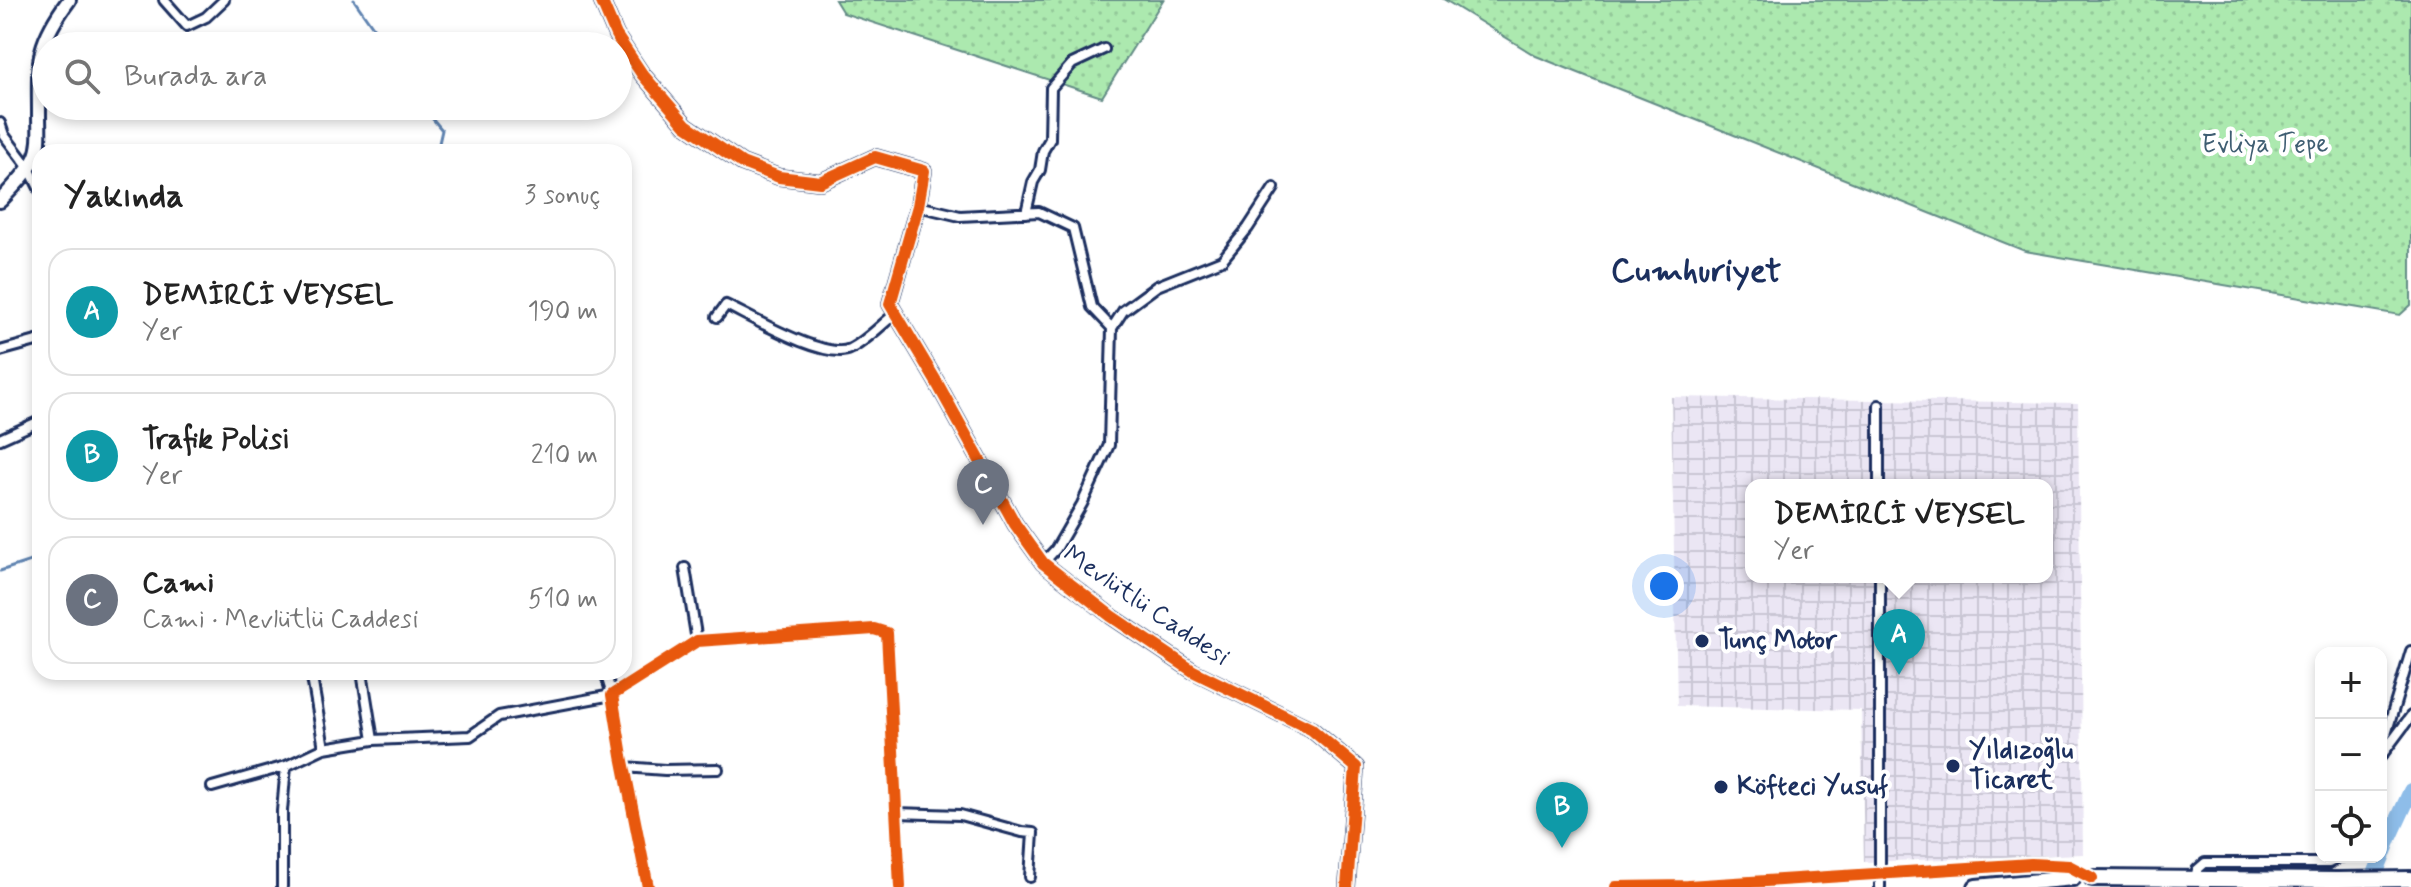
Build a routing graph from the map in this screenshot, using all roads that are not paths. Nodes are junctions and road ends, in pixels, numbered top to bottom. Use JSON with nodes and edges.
{"nodes":[{"id":1,"x":69,"y":0,"type":"edge"},
{"id":2,"x":164,"y":0,"type":"edge"},
{"id":3,"x":224,"y":0,"type":"edge"},
{"id":4,"x":601,"y":0,"type":"edge"},
{"id":5,"x":48,"y":32,"type":"edge"},
{"id":6,"x":615,"y":32,"type":"edge"},
{"id":7,"x":1104,"y":49,"type":"dead end"},
{"id":8,"x":632,"y":59,"type":"edge"},
{"id":9,"x":39,"y":120,"type":"edge"},
{"id":10,"x":0,"y":123,"type":"edge"},
{"id":11,"x":39,"y":144,"type":"edge"},
{"id":12,"x":32,"y":163,"type":"edge"},
{"id":13,"x":29,"y":168,"type":"junction"},
{"id":14,"x":32,"y":174,"type":"edge"},
{"id":15,"x":1274,"y":188,"type":"dead end"},
{"id":16,"x":0,"y":201,"type":"edge"},
{"id":17,"x":918,"y":206,"type":"junction"},
{"id":18,"x":1026,"y":213,"type":"junction"},
{"id":19,"x":895,"y":314,"type":"junction"},
{"id":20,"x":717,"y":317,"type":"dead end"},
{"id":21,"x":1112,"y":328,"type":"junction"},
{"id":22,"x":32,"y":342,"type":"edge"},
{"id":23,"x":0,"y":351,"type":"edge"},
{"id":24,"x":1879,"y":405,"type":"dead end"},
{"id":25,"x":32,"y":425,"type":"edge"},
{"id":26,"x":0,"y":439,"type":"edge"},
{"id":27,"x":1879,"y":479,"type":"edge"},
{"id":28,"x":1043,"y":563,"type":"junction"},
{"id":29,"x":685,"y":568,"type":"dead end"},
{"id":30,"x":1880,"y":583,"type":"edge"},
{"id":31,"x":697,"y":641,"type":"junction"},
{"id":32,"x":2411,"y":651,"type":"edge"},
{"id":33,"x":312,"y":680,"type":"edge"},
{"id":34,"x":363,"y":680,"type":"edge"},
{"id":35,"x":607,"y":680,"type":"edge"},
{"id":36,"x":612,"y":695,"type":"junction"},
{"id":37,"x":2411,"y":716,"type":"edge"},
{"id":38,"x":2387,"y":733,"type":"edge"},
{"id":39,"x":373,"y":740,"type":"junction"},
{"id":40,"x":2387,"y":746,"type":"edge"},
{"id":41,"x":324,"y":748,"type":"junction"},
{"id":42,"x":286,"y":766,"type":"junction"},
{"id":43,"x":624,"y":767,"type":"junction"},
{"id":44,"x":718,"y":769,"type":"dead end"},
{"id":45,"x":212,"y":787,"type":"dead end"},
{"id":46,"x":896,"y":813,"type":"junction"},
{"id":47,"x":2315,"y":863,"type":"edge"},
{"id":48,"x":1880,"y":873,"type":"junction"},
{"id":49,"x":1030,"y":877,"type":"dead end"},
{"id":50,"x":2195,"y":878,"type":"junction"},
{"id":51,"x":2411,"y":879,"type":"edge"},
{"id":52,"x":2097,"y":882,"type":"edge"},
{"id":53,"x":2069,"y":883,"type":"edge"},
{"id":54,"x":282,"y":887,"type":"edge"},
{"id":55,"x":648,"y":887,"type":"edge"},
{"id":56,"x":900,"y":887,"type":"edge"},
{"id":57,"x":1347,"y":887,"type":"edge"},
{"id":58,"x":1616,"y":887,"type":"edge"},
{"id":59,"x":1670,"y":887,"type":"edge"},
{"id":60,"x":1880,"y":887,"type":"edge"},
{"id":61,"x":1976,"y":887,"type":"edge"}],
"edges":[{"from":1,"to":5,"type":"street"},
{"from":2,"to":3,"type":"street"},
{"from":4,"to":6,"type":"street"},
{"from":7,"to":18,"type":"street"},
{"from":8,"to":17,"type":"street"},
{"from":9,"to":11,"type":"street"},
{"from":10,"to":13,"type":"street"},
{"from":12,"to":13,"type":"street"},
{"from":13,"to":14,"type":"street"},
{"from":13,"to":16,"type":"street"},
{"from":15,"to":21,"type":"street"},
{"from":17,"to":18,"type":"street"},
{"from":17,"to":19,"type":"street"},
{"from":18,"to":21,"type":"street"},
{"from":19,"to":20,"type":"street"},
{"from":19,"to":28,"type":"street","name":"Mevlütlü Caddesi"},
{"from":21,"to":28,"type":"street"},
{"from":22,"to":23,"type":"street"},
{"from":24,"to":27,"type":"street"},
{"from":25,"to":26,"type":"street"},
{"from":28,"to":57,"type":"street","name":"Mevlütlü Caddesi"},
{"from":29,"to":31,"type":"street"},
{"from":30,"to":48,"type":"street"},
{"from":31,"to":36,"type":"street"},
{"from":31,"to":46,"type":"street"},
{"from":32,"to":38,"type":"street"},
{"from":33,"to":41,"type":"street"},
{"from":34,"to":39,"type":"street"},
{"from":35,"to":36,"type":"street"},
{"from":36,"to":39,"type":"street"},
{"from":36,"to":43,"type":"street"},
{"from":37,"to":40,"type":"street"},
{"from":39,"to":41,"type":"street"},
{"from":41,"to":42,"type":"street"},
{"from":42,"to":45,"type":"street"},
{"from":42,"to":54,"type":"street"},
{"from":43,"to":44,"type":"street"},
{"from":43,"to":55,"type":"street"},
{"from":46,"to":49,"type":"street"},
{"from":46,"to":56,"type":"street"},
{"from":47,"to":50,"type":"street"},
{"from":48,"to":52,"type":"street"},
{"from":48,"to":59,"type":"street"},
{"from":48,"to":60,"type":"street"},
{"from":50,"to":51,"type":"highway"},
{"from":50,"to":52,"type":"highway"},
{"from":52,"to":53,"type":"highway"},
{"from":53,"to":61,"type":"highway"},
{"from":58,"to":59,"type":"street"}]}
